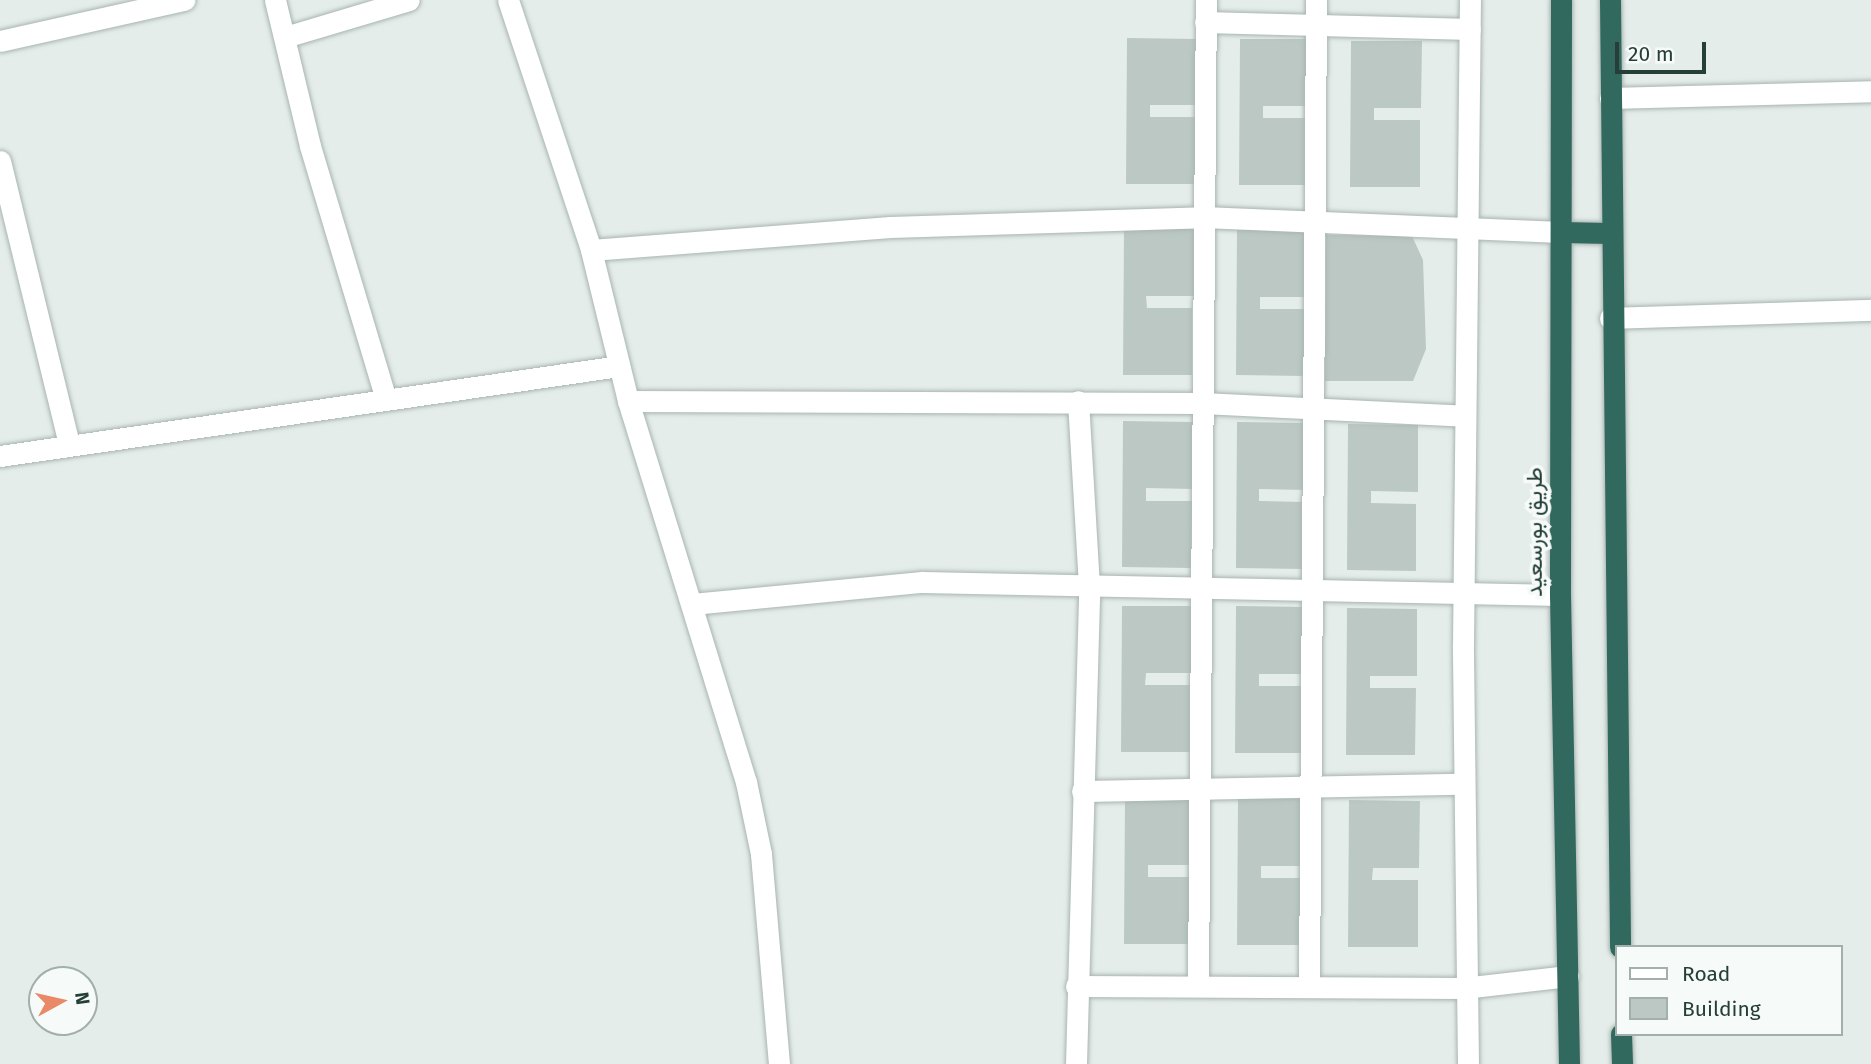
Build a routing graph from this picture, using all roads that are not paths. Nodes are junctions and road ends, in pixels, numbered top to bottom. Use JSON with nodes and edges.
{"nodes":[{"id":1,"x":184,"y":0,"type":"edge"},
{"id":2,"x":275,"y":0,"type":"edge"},
{"id":3,"x":409,"y":0,"type":"edge"},
{"id":4,"x":508,"y":0,"type":"edge"},
{"id":5,"x":1206,"y":0,"type":"edge"},
{"id":6,"x":1316,"y":0,"type":"edge"},
{"id":7,"x":1470,"y":0,"type":"edge"},
{"id":8,"x":1561,"y":0,"type":"edge"},
{"id":9,"x":1610,"y":0,"type":"edge"},
{"id":10,"x":114,"y":8,"type":"edge"},
{"id":11,"x":1205,"y":22,"type":"junction"},
{"id":12,"x":1316,"y":25,"type":"junction"},
{"id":13,"x":1470,"y":29,"type":"junction"},
{"id":14,"x":285,"y":37,"type":"junction"},
{"id":15,"x":0,"y":41,"type":"edge"},
{"id":16,"x":1871,"y":91,"type":"edge"},
{"id":17,"x":1610,"y":98,"type":"junction"},
{"id":18,"x":0,"y":161,"type":"edge"},
{"id":19,"x":1203,"y":217,"type":"junction"},
{"id":20,"x":1317,"y":221,"type":"junction"},
{"id":21,"x":1465,"y":227,"type":"junction"},
{"id":22,"x":1561,"y":232,"type":"junction"},
{"id":23,"x":1610,"y":233,"type":"junction"},
{"id":24,"x":591,"y":250,"type":"junction"},
{"id":25,"x":1871,"y":310,"type":"edge"},
{"id":26,"x":1610,"y":317,"type":"junction"},
{"id":27,"x":619,"y":366,"type":"junction"},
{"id":28,"x":386,"y":399,"type":"junction"},
{"id":29,"x":628,"y":401,"type":"junction"},
{"id":30,"x":1078,"y":401,"type":"junction"},
{"id":31,"x":1202,"y":403,"type":"junction"},
{"id":32,"x":1313,"y":412,"type":"junction"},
{"id":33,"x":1465,"y":416,"type":"junction"},
{"id":34,"x":69,"y":443,"type":"junction"},
{"id":35,"x":0,"y":456,"type":"edge"},
{"id":36,"x":1089,"y":586,"type":"junction"},
{"id":37,"x":1202,"y":588,"type":"junction"},
{"id":38,"x":1311,"y":590,"type":"junction"},
{"id":39,"x":1464,"y":594,"type":"junction"},
{"id":40,"x":1560,"y":595,"type":"junction"},
{"id":41,"x":692,"y":604,"type":"junction"},
{"id":42,"x":1312,"y":784,"type":"junction"},
{"id":43,"x":1463,"y":784,"type":"junction"},
{"id":44,"x":1199,"y":786,"type":"junction"},
{"id":45,"x":1082,"y":791,"type":"junction"},
{"id":46,"x":1620,"y":945,"type":"edge"},
{"id":47,"x":1568,"y":976,"type":"junction"},
{"id":48,"x":1076,"y":986,"type":"junction"},
{"id":49,"x":1198,"y":986,"type":"junction"},
{"id":50,"x":1309,"y":987,"type":"junction"},
{"id":51,"x":1463,"y":988,"type":"junction"},
{"id":52,"x":1621,"y":1036,"type":"edge"},
{"id":53,"x":779,"y":1064,"type":"edge"},
{"id":54,"x":1076,"y":1064,"type":"edge"},
{"id":55,"x":1468,"y":1064,"type":"edge"},
{"id":56,"x":1569,"y":1064,"type":"edge"},
{"id":57,"x":1622,"y":1064,"type":"edge"}],
"edges":[{"from":1,"to":10,"type":"street"},
{"from":2,"to":14,"type":"street"},
{"from":3,"to":14,"type":"street"},
{"from":4,"to":24,"type":"street"},
{"from":5,"to":11,"type":"street"},
{"from":6,"to":12,"type":"street"},
{"from":7,"to":13,"type":"street"},
{"from":8,"to":22,"type":"highway","name":"طريق بورسعيد"},
{"from":9,"to":17,"type":"highway"},
{"from":10,"to":15,"type":"street"},
{"from":11,"to":12,"type":"street"},
{"from":11,"to":19,"type":"street"},
{"from":12,"to":13,"type":"street"},
{"from":12,"to":20,"type":"street"},
{"from":13,"to":21,"type":"street"},
{"from":14,"to":28,"type":"street"},
{"from":16,"to":17,"type":"street"},
{"from":17,"to":23,"type":"highway"},
{"from":18,"to":34,"type":"street"},
{"from":19,"to":20,"type":"street"},
{"from":19,"to":24,"type":"street"},
{"from":19,"to":31,"type":"street"},
{"from":20,"to":21,"type":"street"},
{"from":20,"to":32,"type":"street"},
{"from":21,"to":22,"type":"street"},
{"from":21,"to":33,"type":"street"},
{"from":22,"to":23,"type":"highway"},
{"from":22,"to":40,"type":"highway","name":"طريق بورسعيد"},
{"from":23,"to":26,"type":"highway"},
{"from":24,"to":27,"type":"street"},
{"from":25,"to":26,"type":"street"},
{"from":26,"to":46,"type":"highway"},
{"from":27,"to":28,"type":"street"},
{"from":27,"to":29,"type":"street"},
{"from":28,"to":34,"type":"street"},
{"from":29,"to":30,"type":"street"},
{"from":29,"to":41,"type":"street"},
{"from":30,"to":31,"type":"street"},
{"from":30,"to":36,"type":"street"},
{"from":31,"to":32,"type":"street"},
{"from":31,"to":37,"type":"street"},
{"from":32,"to":33,"type":"street"},
{"from":32,"to":38,"type":"street"},
{"from":33,"to":39,"type":"street"},
{"from":34,"to":35,"type":"street"},
{"from":36,"to":37,"type":"street"},
{"from":36,"to":41,"type":"street"},
{"from":36,"to":45,"type":"street"},
{"from":37,"to":38,"type":"street"},
{"from":37,"to":44,"type":"street"},
{"from":38,"to":39,"type":"street"},
{"from":38,"to":42,"type":"street"},
{"from":39,"to":40,"type":"street"},
{"from":39,"to":43,"type":"street"},
{"from":40,"to":47,"type":"highway","name":"طريق بورسعيد"},
{"from":41,"to":53,"type":"street"},
{"from":42,"to":43,"type":"street"},
{"from":42,"to":44,"type":"street"},
{"from":42,"to":50,"type":"street"},
{"from":43,"to":51,"type":"street"},
{"from":44,"to":45,"type":"street"},
{"from":44,"to":49,"type":"street"},
{"from":45,"to":48,"type":"street"},
{"from":47,"to":51,"type":"street"},
{"from":47,"to":56,"type":"highway","name":"طريق بورسعيد"},
{"from":48,"to":49,"type":"street"},
{"from":48,"to":54,"type":"street"},
{"from":49,"to":50,"type":"street"},
{"from":50,"to":51,"type":"street"},
{"from":51,"to":55,"type":"street"},
{"from":52,"to":57,"type":"highway"}]}
